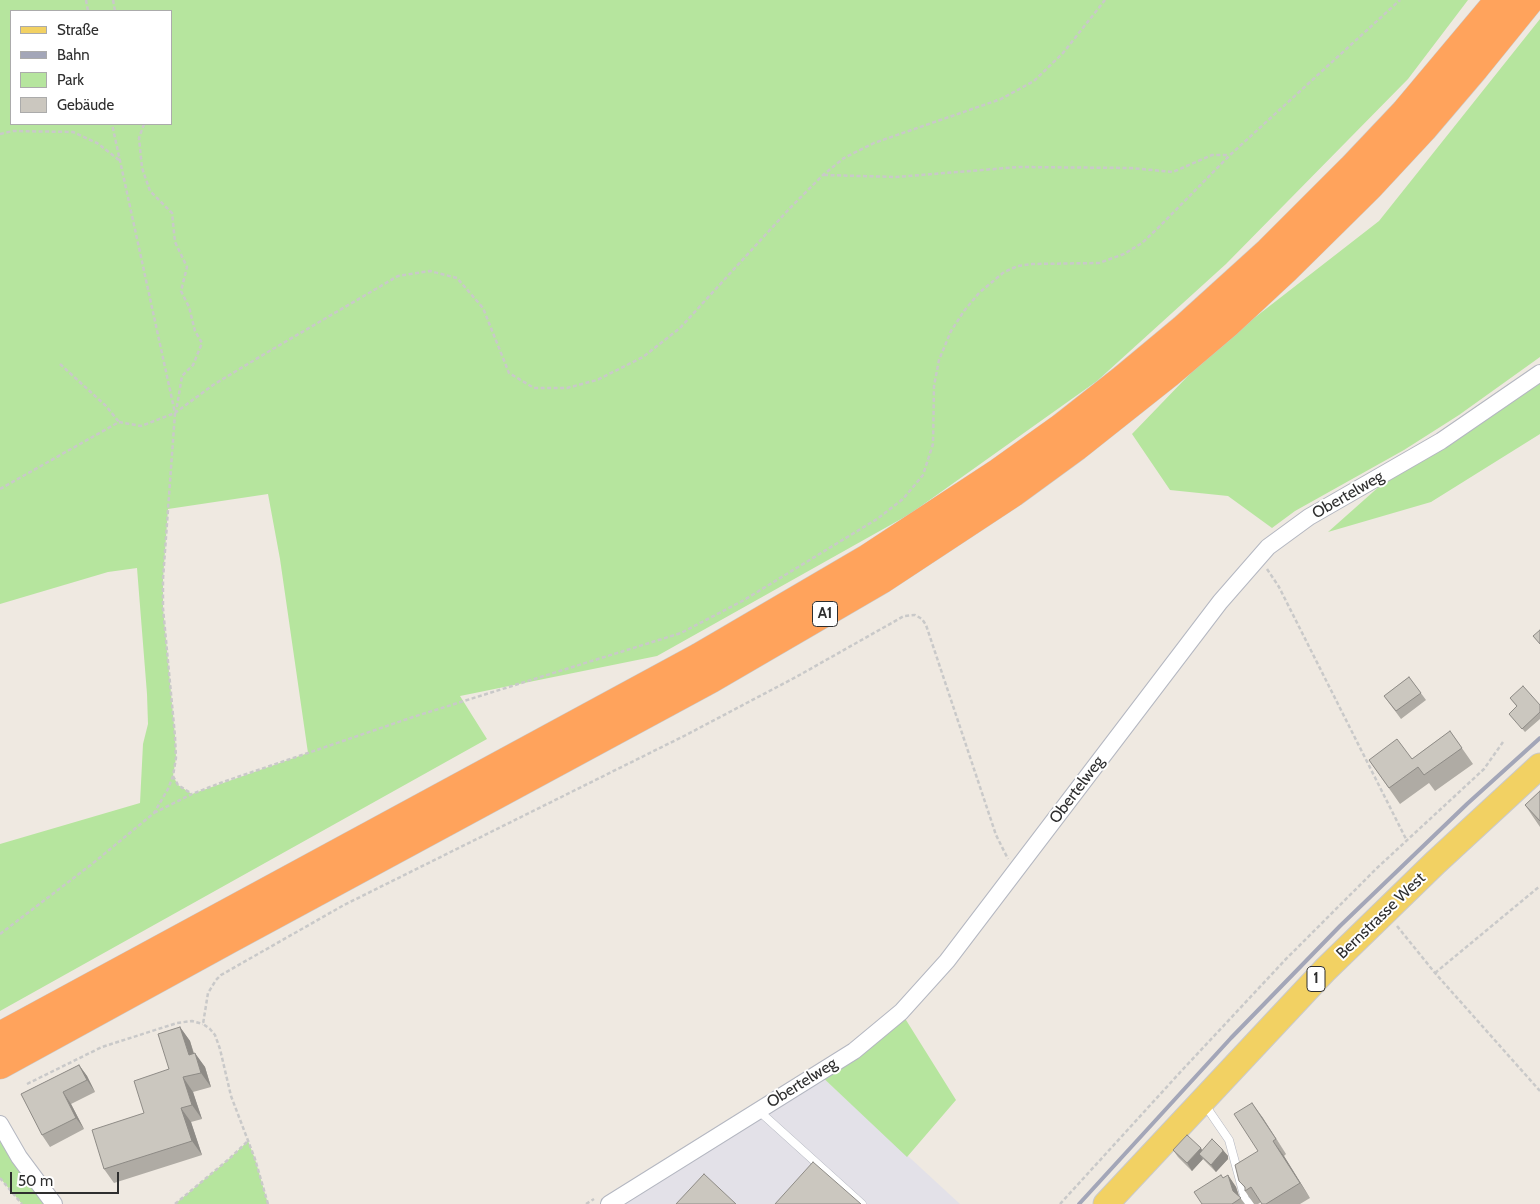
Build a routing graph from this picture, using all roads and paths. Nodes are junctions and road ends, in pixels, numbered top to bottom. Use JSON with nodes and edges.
{"nodes":[{"id":1,"x":1105,"y":0,"type":"edge"},
{"id":2,"x":1400,"y":0,"type":"edge"},
{"id":3,"x":1498,"y":0,"type":"edge"},
{"id":4,"x":1530,"y":0,"type":"edge"},
{"id":5,"x":112,"y":125,"type":"edge"},
{"id":6,"x":144,"y":125,"type":"edge"},
{"id":7,"x":0,"y":134,"type":"edge"},
{"id":8,"x":1230,"y":155,"type":"junction"},
{"id":9,"x":120,"y":161,"type":"junction"},
{"id":10,"x":823,"y":175,"type":"junction"},
{"id":11,"x":60,"y":364,"type":"dead end"},
{"id":12,"x":1540,"y":373,"type":"edge"},
{"id":13,"x":175,"y":413,"type":"junction"},
{"id":14,"x":119,"y":422,"type":"junction"},
{"id":15,"x":0,"y":489,"type":"edge"},
{"id":16,"x":1258,"y":558,"type":"junction"},
{"id":17,"x":1503,"y":742,"type":"dead end"},
{"id":18,"x":1540,"y":766,"type":"edge"},
{"id":19,"x":173,"y":776,"type":"junction"},
{"id":20,"x":192,"y":794,"type":"junction"},
{"id":21,"x":154,"y":813,"type":"junction"},
{"id":22,"x":1407,"y":841,"type":"junction"},
{"id":23,"x":1018,"y":868,"type":"junction"},
{"id":24,"x":1540,"y":886,"type":"edge"},
{"id":25,"x":1385,"y":911,"type":"junction"},
{"id":26,"x":0,"y":934,"type":"edge"},
{"id":27,"x":1435,"y":973,"type":"junction"},
{"id":28,"x":203,"y":1024,"type":"junction"},
{"id":29,"x":0,"y":1036,"type":"edge"},
{"id":30,"x":0,"y":1065,"type":"edge"},
{"id":31,"x":28,"y":1084,"type":"dead end"},
{"id":32,"x":1540,"y":1091,"type":"edge"},
{"id":33,"x":1202,"y":1100,"type":"junction"},
{"id":34,"x":759,"y":1111,"type":"junction"},
{"id":35,"x":0,"y":1124,"type":"edge"},
{"id":36,"x":248,"y":1141,"type":"junction"},
{"id":37,"x":0,"y":1178,"type":"edge"},
{"id":38,"x":22,"y":1204,"type":"edge"},
{"id":39,"x":54,"y":1204,"type":"edge"},
{"id":40,"x":175,"y":1204,"type":"edge"},
{"id":41,"x":268,"y":1204,"type":"edge"},
{"id":42,"x":610,"y":1204,"type":"edge"},
{"id":43,"x":862,"y":1204,"type":"edge"},
{"id":44,"x":1060,"y":1204,"type":"edge"},
{"id":45,"x":1106,"y":1204,"type":"edge"},
{"id":46,"x":1250,"y":1204,"type":"edge"}],
"edges":[{"from":1,"to":10,"type":"path"},
{"from":2,"to":8,"type":"path"},
{"from":3,"to":29,"type":"highway","number":"A1"},
{"from":4,"to":30,"type":"highway","number":"A1"},
{"from":5,"to":9,"type":"path"},
{"from":6,"to":13,"type":"path"},
{"from":7,"to":9,"type":"path"},
{"from":8,"to":10,"type":"path"},
{"from":8,"to":20,"type":"path"},
{"from":9,"to":13,"type":"path"},
{"from":10,"to":13,"type":"path"},
{"from":11,"to":14,"type":"path"},
{"from":12,"to":16,"type":"street","name":"Obertelweg"},
{"from":13,"to":14,"type":"path"},
{"from":13,"to":19,"type":"path"},
{"from":14,"to":15,"type":"path"},
{"from":16,"to":22,"type":"path"},
{"from":16,"to":23,"type":"street","name":"Obertelweg"},
{"from":17,"to":22,"type":"path"},
{"from":18,"to":25,"type":"main road","name":"Bernstrasse West","number":"1"},
{"from":19,"to":20,"type":"path"},
{"from":19,"to":21,"type":"path"},
{"from":20,"to":21,"type":"path"},
{"from":21,"to":26,"type":"path"},
{"from":22,"to":44,"type":"path"},
{"from":23,"to":28,"type":"path"},
{"from":23,"to":34,"type":"street","name":"Obertelweg"},
{"from":24,"to":27,"type":"path"},
{"from":25,"to":27,"type":"path"},
{"from":25,"to":33,"type":"main road","name":"Bernstrasse West","number":"1"},
{"from":27,"to":32,"type":"path"},
{"from":28,"to":31,"type":"path"},
{"from":28,"to":36,"type":"path"},
{"from":33,"to":45,"type":"main road","name":"Bernstrasse West","number":"1"},
{"from":33,"to":46,"type":"lane"},
{"from":34,"to":42,"type":"street","name":"Obertelweg"},
{"from":34,"to":43,"type":"lane"},
{"from":35,"to":39,"type":"street"},
{"from":36,"to":40,"type":"path"},
{"from":36,"to":41,"type":"path"},
{"from":37,"to":38,"type":"path"}]}
